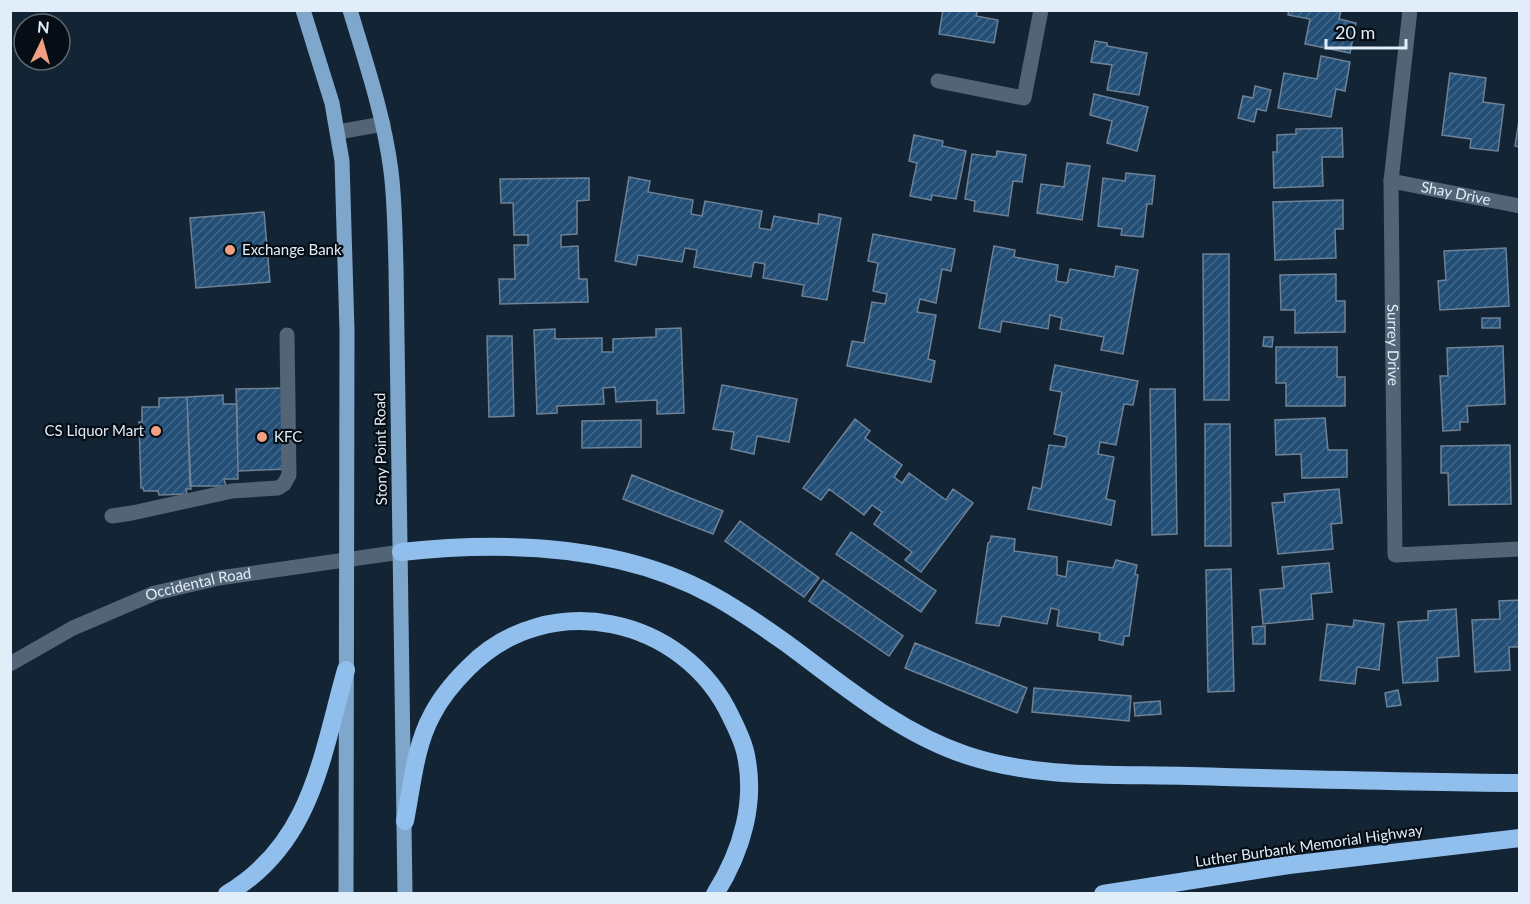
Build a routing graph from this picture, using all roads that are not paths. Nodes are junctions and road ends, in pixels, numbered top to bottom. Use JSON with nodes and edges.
{"nodes":[{"id":1,"x":303,"y":10,"type":"edge"},
{"id":2,"x":350,"y":10,"type":"edge"},
{"id":3,"x":1041,"y":10,"type":"edge"},
{"id":4,"x":1410,"y":10,"type":"edge"},
{"id":5,"x":938,"y":81,"type":"dead end"},
{"id":6,"x":382,"y":124,"type":"junction"},
{"id":7,"x":338,"y":132,"type":"junction"},
{"id":8,"x":1391,"y":181,"type":"junction"},
{"id":9,"x":1520,"y":206,"type":"edge"},
{"id":10,"x":288,"y":335,"type":"dead end"},
{"id":11,"x":111,"y":516,"type":"dead end"},
{"id":12,"x":1520,"y":549,"type":"edge"},
{"id":13,"x":401,"y":552,"type":"junction"},
{"id":14,"x":346,"y":560,"type":"junction"},
{"id":15,"x":10,"y":664,"type":"edge"},
{"id":16,"x":346,"y":670,"type":"junction"},
{"id":17,"x":1520,"y":783,"type":"edge"},
{"id":18,"x":405,"y":821,"type":"junction"},
{"id":19,"x":1520,"y":838,"type":"edge"},
{"id":20,"x":227,"y":894,"type":"edge"},
{"id":21,"x":346,"y":894,"type":"edge"},
{"id":22,"x":405,"y":894,"type":"edge"},
{"id":23,"x":714,"y":894,"type":"edge"},
{"id":24,"x":1103,"y":894,"type":"edge"}],
"edges":[{"from":1,"to":7,"type":"main road"},
{"from":2,"to":6,"type":"main road","name":"Stony Point Road"},
{"from":3,"to":5,"type":"street"},
{"from":4,"to":8,"type":"street","name":"Surrey Drive"},
{"from":6,"to":7,"type":"street"},
{"from":6,"to":13,"type":"main road","name":"Stony Point Road"},
{"from":7,"to":14,"type":"main road"},
{"from":8,"to":9,"type":"street","name":"Shay Drive"},
{"from":8,"to":12,"type":"street","name":"Surrey Drive"},
{"from":10,"to":11,"type":"street"},
{"from":13,"to":14,"type":"street","name":"Occidental Road"},
{"from":13,"to":17,"type":"highway"},
{"from":13,"to":18,"type":"main road","name":"Stony Point Road"},
{"from":14,"to":15,"type":"street","name":"Occidental Road"},
{"from":14,"to":16,"type":"main road"},
{"from":16,"to":20,"type":"highway"},
{"from":16,"to":21,"type":"main road"},
{"from":18,"to":22,"type":"main road","name":"Stony Point Road"},
{"from":18,"to":23,"type":"highway"},
{"from":19,"to":24,"type":"highway","name":"Luther Burbank Memorial Highway"}]}
